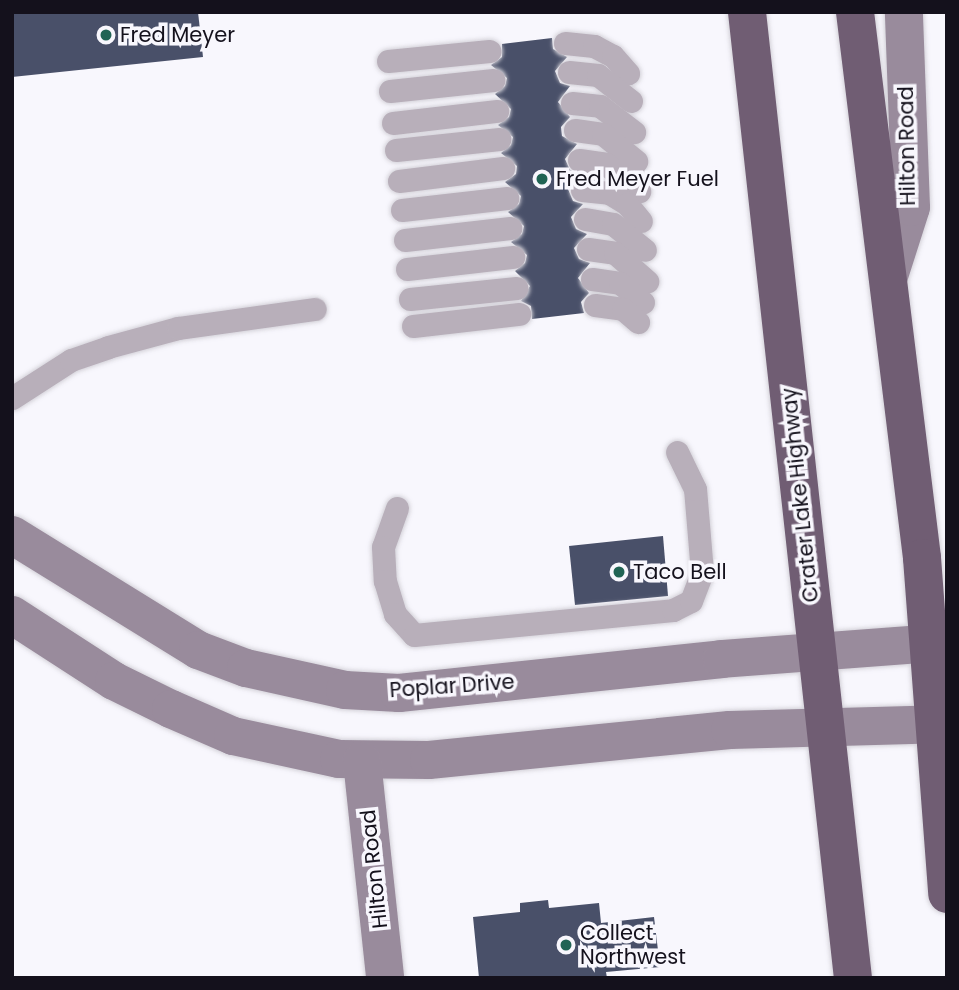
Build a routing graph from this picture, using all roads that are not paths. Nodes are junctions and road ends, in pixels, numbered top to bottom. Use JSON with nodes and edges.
{"nodes":[{"id":1,"x":747,"y":12,"type":"edge"},
{"id":2,"x":855,"y":12,"type":"edge"},
{"id":3,"x":904,"y":12,"type":"edge"},
{"id":4,"x":565,"y":43,"type":"dead end"},
{"id":5,"x":490,"y":51,"type":"dead end"},
{"id":6,"x":388,"y":61,"type":"dead end"},
{"id":7,"x":569,"y":72,"type":"dead end"},
{"id":8,"x":628,"y":73,"type":"dead end"},
{"id":9,"x":493,"y":80,"type":"dead end"},
{"id":10,"x":390,"y":91,"type":"dead end"},
{"id":11,"x":631,"y":101,"type":"dead end"},
{"id":12,"x":572,"y":103,"type":"dead end"},
{"id":13,"x":497,"y":111,"type":"dead end"},
{"id":14,"x":393,"y":123,"type":"dead end"},
{"id":15,"x":575,"y":130,"type":"dead end"},
{"id":16,"x":634,"y":132,"type":"dead end"},
{"id":17,"x":499,"y":139,"type":"dead end"},
{"id":18,"x":396,"y":150,"type":"dead end"},
{"id":19,"x":579,"y":160,"type":"dead end"},
{"id":20,"x":636,"y":161,"type":"dead end"},
{"id":21,"x":503,"y":168,"type":"dead end"},
{"id":22,"x":399,"y":181,"type":"dead end"},
{"id":23,"x":582,"y":190,"type":"dead end"},
{"id":24,"x":639,"y":191,"type":"dead end"},
{"id":25,"x":506,"y":198,"type":"dead end"},
{"id":26,"x":402,"y":210,"type":"dead end"},
{"id":27,"x":585,"y":219,"type":"dead end"},
{"id":28,"x":641,"y":221,"type":"dead end"},
{"id":29,"x":510,"y":228,"type":"dead end"},
{"id":30,"x":405,"y":240,"type":"dead end"},
{"id":31,"x":589,"y":249,"type":"dead end"},
{"id":32,"x":645,"y":250,"type":"dead end"},
{"id":33,"x":513,"y":257,"type":"dead end"},
{"id":34,"x":407,"y":269,"type":"dead end"},
{"id":35,"x":889,"y":276,"type":"junction"},
{"id":36,"x":592,"y":279,"type":"dead end"},
{"id":37,"x":516,"y":288,"type":"dead end"},
{"id":38,"x":410,"y":299,"type":"dead end"},
{"id":39,"x":643,"y":302,"type":"junction"},
{"id":40,"x":595,"y":305,"type":"dead end"},
{"id":41,"x":316,"y":309,"type":"dead end"},
{"id":42,"x":519,"y":314,"type":"dead end"},
{"id":43,"x":413,"y":326,"type":"dead end"},
{"id":44,"x":12,"y":398,"type":"edge"},
{"id":45,"x":677,"y":452,"type":"dead end"},
{"id":46,"x":397,"y":508,"type":"dead end"},
{"id":47,"x":12,"y":535,"type":"edge"},
{"id":48,"x":12,"y":615,"type":"edge"},
{"id":49,"x":938,"y":643,"type":"edge"},
{"id":50,"x":817,"y":652,"type":"junction"},
{"id":51,"x":940,"y":724,"type":"edge"},
{"id":52,"x":825,"y":727,"type":"junction"},
{"id":53,"x":362,"y":761,"type":"junction"},
{"id":54,"x":947,"y":894,"type":"edge"},
{"id":55,"x":385,"y":978,"type":"edge"},
{"id":56,"x":853,"y":978,"type":"edge"}],
"edges":[{"from":1,"to":50,"type":"highway","name":"Crater Lake Highway"},
{"from":2,"to":35,"type":"highway"},
{"from":3,"to":35,"type":"main road","name":"Hilton Road"},
{"from":4,"to":8,"type":"lane"},
{"from":5,"to":6,"type":"lane"},
{"from":7,"to":11,"type":"lane"},
{"from":9,"to":10,"type":"lane"},
{"from":12,"to":16,"type":"lane"},
{"from":13,"to":14,"type":"lane"},
{"from":15,"to":20,"type":"lane"},
{"from":17,"to":18,"type":"lane"},
{"from":19,"to":24,"type":"lane"},
{"from":21,"to":22,"type":"lane"},
{"from":23,"to":28,"type":"lane"},
{"from":25,"to":26,"type":"lane"},
{"from":27,"to":32,"type":"lane"},
{"from":29,"to":30,"type":"lane"},
{"from":31,"to":39,"type":"lane"},
{"from":33,"to":34,"type":"lane"},
{"from":35,"to":49,"type":"highway"},
{"from":36,"to":39,"type":"lane"},
{"from":37,"to":38,"type":"lane"},
{"from":39,"to":40,"type":"lane"},
{"from":41,"to":44,"type":"lane"},
{"from":42,"to":43,"type":"lane"},
{"from":45,"to":46,"type":"lane"},
{"from":47,"to":50,"type":"main road","name":"Poplar Drive"},
{"from":48,"to":53,"type":"main road"},
{"from":49,"to":50,"type":"main road","name":"Poplar Drive"},
{"from":49,"to":51,"type":"highway"},
{"from":50,"to":52,"type":"highway","name":"Crater Lake Highway"},
{"from":51,"to":52,"type":"main road"},
{"from":51,"to":54,"type":"highway"},
{"from":52,"to":53,"type":"main road"},
{"from":52,"to":56,"type":"highway","name":"Crater Lake Highway"},
{"from":53,"to":55,"type":"main road","name":"Hilton Road"}]}
